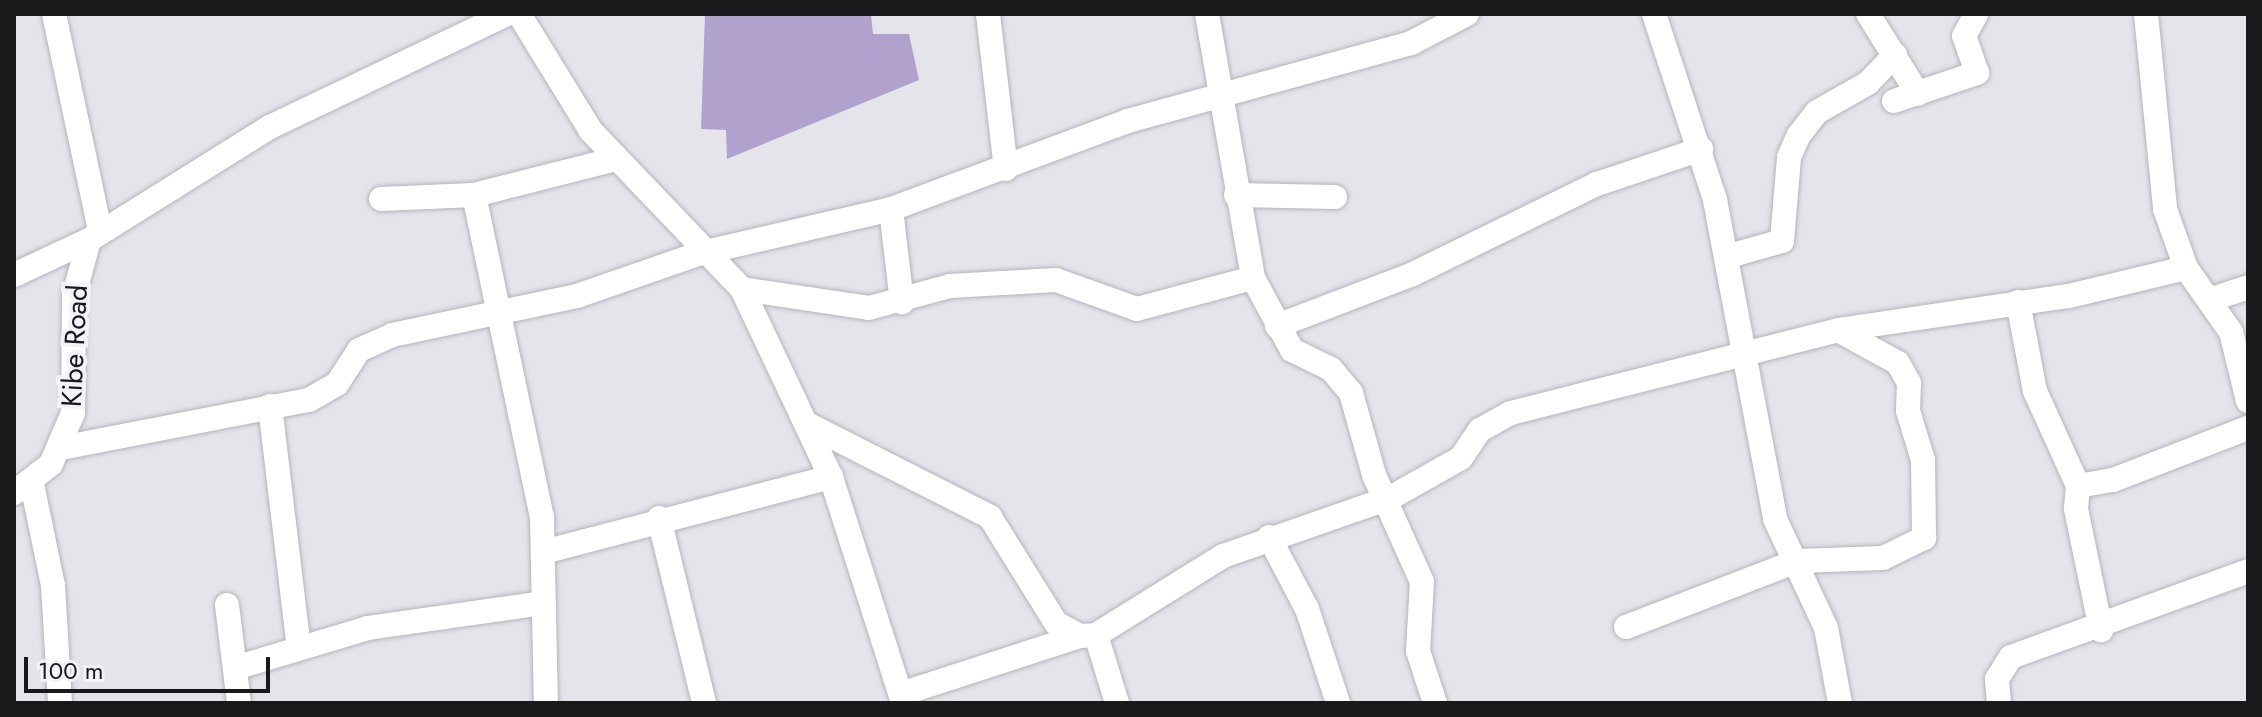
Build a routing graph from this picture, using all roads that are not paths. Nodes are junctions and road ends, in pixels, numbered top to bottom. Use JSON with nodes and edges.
{"nodes":[{"id":1,"x":54,"y":14,"type":"edge"},
{"id":2,"x":508,"y":14,"type":"edge"},
{"id":3,"x":988,"y":14,"type":"edge"},
{"id":4,"x":1207,"y":14,"type":"edge"},
{"id":5,"x":1467,"y":14,"type":"edge"},
{"id":6,"x":1654,"y":14,"type":"edge"},
{"id":7,"x":1868,"y":14,"type":"edge"},
{"id":8,"x":1976,"y":14,"type":"edge"},
{"id":9,"x":2146,"y":14,"type":"edge"},
{"id":10,"x":1895,"y":55,"type":"junction"},
{"id":11,"x":1918,"y":94,"type":"junction"},
{"id":12,"x":1220,"y":95,"type":"junction"},
{"id":13,"x":1894,"y":101,"type":"dead end"},
{"id":14,"x":1701,"y":149,"type":"junction"},
{"id":15,"x":616,"y":159,"type":"junction"},
{"id":16,"x":1006,"y":169,"type":"junction"},
{"id":17,"x":474,"y":195,"type":"junction"},
{"id":18,"x":1236,"y":195,"type":"junction"},
{"id":19,"x":1335,"y":197,"type":"dead end"},
{"id":20,"x":381,"y":199,"type":"dead end"},
{"id":21,"x":891,"y":209,"type":"junction"},
{"id":22,"x":95,"y":235,"type":"junction"},
{"id":23,"x":701,"y":253,"type":"junction"},
{"id":24,"x":1729,"y":256,"type":"junction"},
{"id":25,"x":2186,"y":268,"type":"junction"},
{"id":26,"x":14,"y":275,"type":"edge"},
{"id":27,"x":1253,"y":278,"type":"junction"},
{"id":28,"x":2248,"y":287,"type":"edge"},
{"id":29,"x":742,"y":289,"type":"junction"},
{"id":30,"x":2212,"y":299,"type":"junction"},
{"id":31,"x":902,"y":302,"type":"junction"},
{"id":32,"x":2018,"y":302,"type":"junction"},
{"id":33,"x":501,"y":313,"type":"junction"},
{"id":34,"x":1277,"y":326,"type":"junction"},
{"id":35,"x":1838,"y":330,"type":"junction"},
{"id":36,"x":1743,"y":356,"type":"junction"},
{"id":37,"x":2248,"y":401,"type":"edge"},
{"id":38,"x":270,"y":406,"type":"junction"},
{"id":39,"x":809,"y":425,"type":"junction"},
{"id":40,"x":2248,"y":428,"type":"edge"},
{"id":41,"x":61,"y":448,"type":"junction"},
{"id":42,"x":831,"y":477,"type":"junction"},
{"id":43,"x":2078,"y":486,"type":"junction"},
{"id":44,"x":23,"y":488,"type":"edge"},
{"id":45,"x":1390,"y":498,"type":"junction"},
{"id":46,"x":659,"y":518,"type":"junction"},
{"id":47,"x":1269,"y":537,"type":"junction"},
{"id":48,"x":543,"y":552,"type":"junction"},
{"id":49,"x":1797,"y":561,"type":"junction"},
{"id":50,"x":2248,"y":571,"type":"edge"},
{"id":51,"x":543,"y":603,"type":"junction"},
{"id":52,"x":227,"y":605,"type":"dead end"},
{"id":53,"x":1626,"y":627,"type":"dead end"},
{"id":54,"x":2101,"y":630,"type":"junction"},
{"id":55,"x":1087,"y":636,"type":"junction"},
{"id":56,"x":299,"y":648,"type":"junction"},
{"id":57,"x":235,"y":668,"type":"junction"},
{"id":58,"x":902,"y":699,"type":"edge"},
{"id":59,"x":60,"y":703,"type":"edge"},
{"id":60,"x":239,"y":703,"type":"edge"},
{"id":61,"x":546,"y":703,"type":"edge"},
{"id":62,"x":704,"y":703,"type":"edge"},
{"id":63,"x":1117,"y":703,"type":"edge"},
{"id":64,"x":1338,"y":703,"type":"edge"},
{"id":65,"x":1435,"y":703,"type":"edge"},
{"id":66,"x":1840,"y":703,"type":"edge"},
{"id":67,"x":1999,"y":703,"type":"edge"}],
"edges":[{"from":1,"to":22,"type":"street"},
{"from":2,"to":15,"type":"street"},
{"from":2,"to":22,"type":"street"},
{"from":3,"to":16,"type":"street"},
{"from":4,"to":12,"type":"street"},
{"from":5,"to":12,"type":"street"},
{"from":6,"to":14,"type":"street"},
{"from":7,"to":10,"type":"street"},
{"from":8,"to":11,"type":"street"},
{"from":9,"to":25,"type":"street"},
{"from":10,"to":11,"type":"street"},
{"from":10,"to":24,"type":"street"},
{"from":11,"to":13,"type":"street"},
{"from":12,"to":16,"type":"street"},
{"from":12,"to":18,"type":"street"},
{"from":14,"to":24,"type":"street"},
{"from":14,"to":34,"type":"street"},
{"from":15,"to":17,"type":"street"},
{"from":15,"to":23,"type":"street"},
{"from":16,"to":21,"type":"street"},
{"from":17,"to":20,"type":"street"},
{"from":17,"to":33,"type":"street"},
{"from":18,"to":19,"type":"street"},
{"from":18,"to":27,"type":"street"},
{"from":21,"to":23,"type":"street"},
{"from":21,"to":31,"type":"street"},
{"from":22,"to":26,"type":"street"},
{"from":22,"to":41,"type":"street","name":"Kibe Road"},
{"from":23,"to":29,"type":"street"},
{"from":23,"to":33,"type":"street"},
{"from":24,"to":36,"type":"street"},
{"from":25,"to":30,"type":"street"},
{"from":25,"to":32,"type":"street"},
{"from":27,"to":31,"type":"street"},
{"from":27,"to":34,"type":"street"},
{"from":28,"to":30,"type":"street"},
{"from":29,"to":31,"type":"street"},
{"from":29,"to":39,"type":"street"},
{"from":30,"to":37,"type":"street"},
{"from":32,"to":35,"type":"street"},
{"from":32,"to":43,"type":"street"},
{"from":33,"to":38,"type":"street"},
{"from":33,"to":48,"type":"street"},
{"from":34,"to":45,"type":"street"},
{"from":35,"to":36,"type":"street"},
{"from":35,"to":49,"type":"street"},
{"from":36,"to":45,"type":"street"},
{"from":36,"to":49,"type":"street"},
{"from":38,"to":41,"type":"street"},
{"from":38,"to":56,"type":"street"},
{"from":39,"to":42,"type":"street"},
{"from":39,"to":55,"type":"street"},
{"from":40,"to":43,"type":"street"},
{"from":41,"to":44,"type":"street","name":"Kibe Road"},
{"from":42,"to":46,"type":"street"},
{"from":42,"to":58,"type":"street"},
{"from":43,"to":54,"type":"street"},
{"from":44,"to":59,"type":"street"},
{"from":45,"to":47,"type":"street"},
{"from":45,"to":65,"type":"street"},
{"from":46,"to":48,"type":"street"},
{"from":46,"to":62,"type":"street"},
{"from":47,"to":55,"type":"street"},
{"from":47,"to":64,"type":"street"},
{"from":48,"to":51,"type":"street"},
{"from":49,"to":53,"type":"street"},
{"from":49,"to":66,"type":"street"},
{"from":50,"to":54,"type":"street"},
{"from":51,"to":56,"type":"street"},
{"from":51,"to":61,"type":"street"},
{"from":52,"to":57,"type":"street"},
{"from":54,"to":67,"type":"street"},
{"from":55,"to":58,"type":"street"},
{"from":55,"to":63,"type":"street"},
{"from":56,"to":57,"type":"street"},
{"from":57,"to":60,"type":"street"}]}
